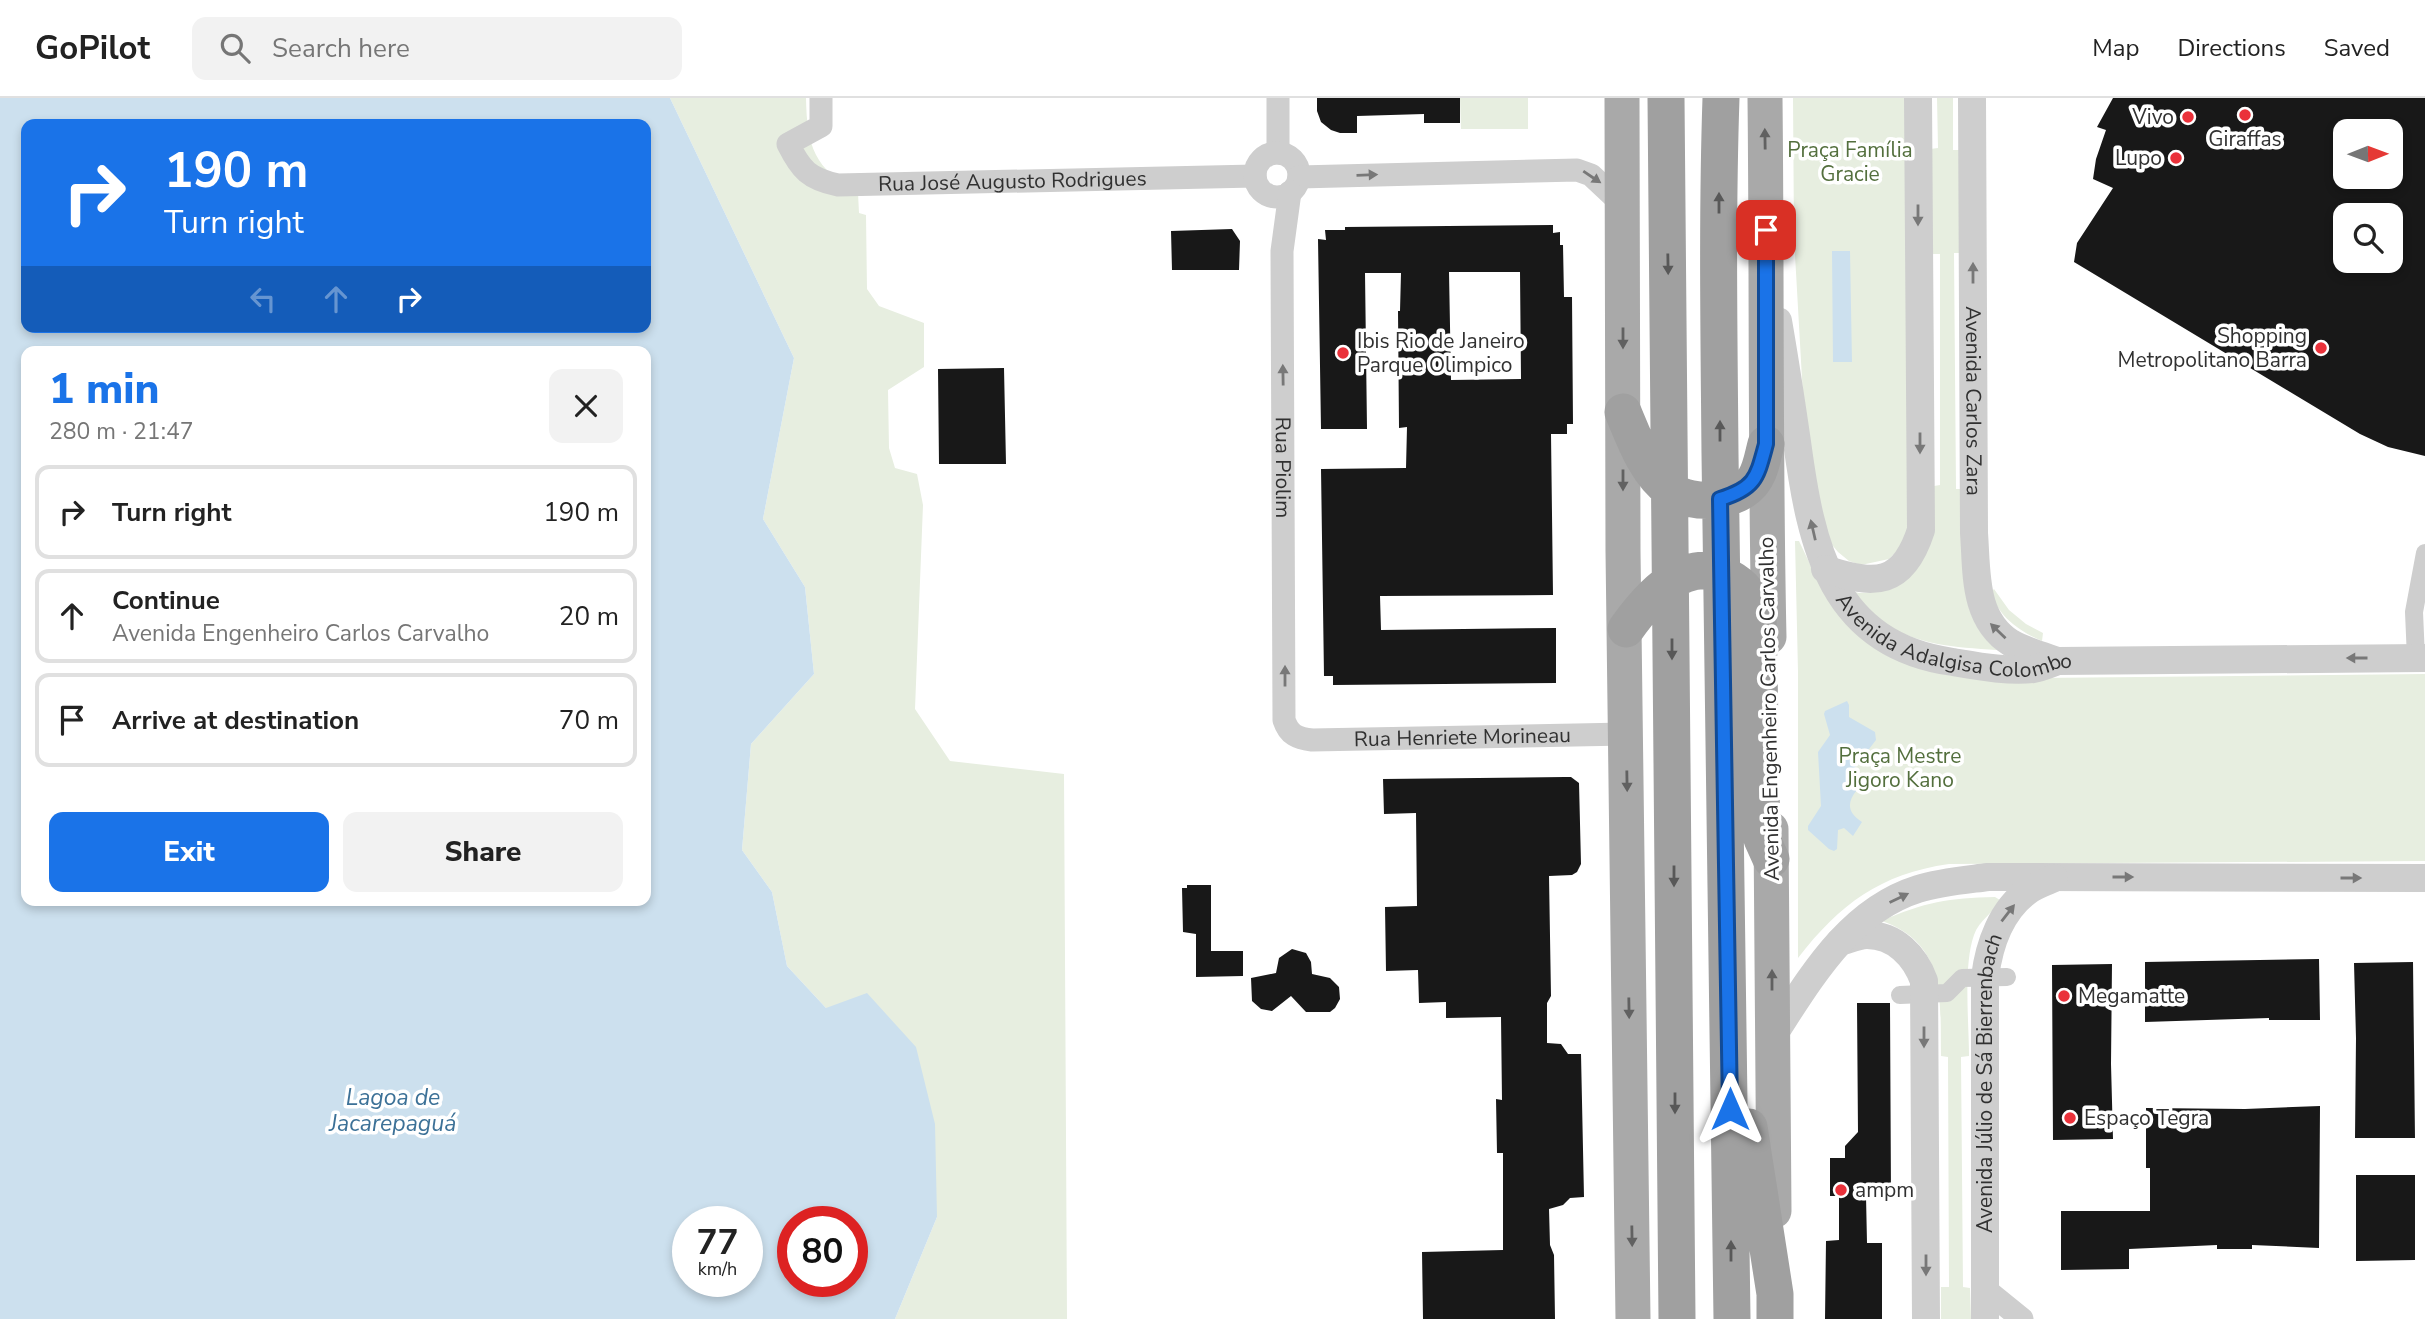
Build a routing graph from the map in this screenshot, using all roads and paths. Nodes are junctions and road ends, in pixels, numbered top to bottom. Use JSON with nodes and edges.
{"nodes":[{"id":1,"x":821,"y":98,"type":"edge"},
{"id":2,"x":1278,"y":98,"type":"edge"},
{"id":3,"x":1622,"y":98,"type":"edge"},
{"id":4,"x":1666,"y":98,"type":"edge"},
{"id":5,"x":1721,"y":98,"type":"edge"},
{"id":6,"x":1765,"y":98,"type":"edge"},
{"id":7,"x":1918,"y":98,"type":"edge"},
{"id":8,"x":1972,"y":98,"type":"edge"},
{"id":9,"x":1278,"y":153,"type":"junction"},
{"id":10,"x":1255,"y":176,"type":"junction"},
{"id":11,"x":1294,"y":185,"type":"junction"},
{"id":12,"x":1623,"y":205,"type":"junction"},
{"id":13,"x":1767,"y":256,"type":"junction"},
{"id":14,"x":1623,"y":412,"type":"junction"},
{"id":15,"x":1766,"y":444,"type":"junction"},
{"id":16,"x":1670,"y":490,"type":"junction"},
{"id":17,"x":1720,"y":499,"type":"junction"},
{"id":18,"x":2425,"y":553,"type":"edge"},
{"id":19,"x":1825,"y":569,"type":"junction"},
{"id":20,"x":1721,"y":573,"type":"junction"},
{"id":21,"x":1672,"y":580,"type":"junction"},
{"id":22,"x":1626,"y":629,"type":"junction"},
{"id":23,"x":2421,"y":658,"type":"edge"},
{"id":24,"x":2058,"y":661,"type":"junction"},
{"id":25,"x":1626,"y":734,"type":"junction"},
{"id":26,"x":1298,"y":738,"type":"joint"},
{"id":27,"x":1771,"y":859,"type":"junction"},
{"id":28,"x":2056,"y":877,"type":"junction"},
{"id":29,"x":2425,"y":878,"type":"edge"},
{"id":30,"x":1837,"y":943,"type":"junction"},
{"id":31,"x":1996,"y":977,"type":"junction"},
{"id":32,"x":1912,"y":994,"type":"junction"},
{"id":33,"x":1730,"y":1004,"type":"junction"},
{"id":34,"x":1772,"y":1037,"type":"junction"},
{"id":35,"x":1984,"y":1289,"type":"junction"},
{"id":36,"x":1775,"y":1306,"type":"edge"},
{"id":37,"x":1633,"y":1319,"type":"edge"},
{"id":38,"x":1677,"y":1319,"type":"edge"},
{"id":39,"x":1732,"y":1319,"type":"edge"},
{"id":40,"x":1926,"y":1319,"type":"edge"},
{"id":41,"x":1985,"y":1319,"type":"edge"},
{"id":42,"x":2022,"y":1319,"type":"edge"}],
"edges":[{"from":1,"to":10,"type":"street","name":"Rua José Augusto Rodrigues"},
{"from":2,"to":9,"type":"street"},
{"from":3,"to":12,"type":"main road"},
{"from":4,"to":16,"type":"highway","one_way":true},
{"from":17,"to":5,"type":"highway","one_way":true},
{"from":13,"to":6,"type":"main road","name":"Avenida Engenheiro Carlos Carvalho","one_way":true},
{"from":7,"to":19,"type":"street","one_way":true},
{"from":24,"to":8,"type":"street","name":"Avenida Carlos Zara","one_way":true},
{"from":9,"to":10,"type":"street"},
{"from":9,"to":11,"type":"street"},
{"from":10,"to":11,"type":"street"},
{"from":11,"to":12,"type":"street","one_way":true},
{"from":26,"to":11,"type":"street","name":"Rua Piolim","one_way":true},
{"from":12,"to":14,"type":"main road","one_way":true},
{"from":13,"to":15,"type":"main road","name":"Avenida Engenheiro Carlos Carvalho"},
{"from":19,"to":13,"type":"street","name":"Avenida Adalgisa Colombo","one_way":true},
{"from":14,"to":16,"type":"highway"},
{"from":14,"to":22,"type":"main road","one_way":true},
{"from":15,"to":17,"type":"highway"},
{"from":15,"to":27,"type":"main road","name":"Avenida Engenheiro Carlos Carvalho"},
{"from":16,"to":17,"type":"highway"},
{"from":16,"to":21,"type":"highway"},
{"from":17,"to":20,"type":"highway"},
{"from":18,"to":23,"type":"street"},
{"from":19,"to":24,"type":"street","name":"Avenida Adalgisa Colombo"},
{"from":20,"to":21,"type":"highway"},
{"from":20,"to":27,"type":"highway"},
{"from":20,"to":33,"type":"highway"},
{"from":21,"to":22,"type":"highway"},
{"from":21,"to":38,"type":"highway","one_way":true},
{"from":22,"to":25,"type":"main road"},
{"from":23,"to":24,"type":"street","name":"Avenida Adalgisa Colombo","one_way":true},
{"from":25,"to":26,"type":"street","name":"Rua Henriete Morineau"},
{"from":25,"to":37,"type":"main road","one_way":true},
{"from":34,"to":27,"type":"main road","name":"Avenida Engenheiro Carlos Carvalho","one_way":true},
{"from":28,"to":29,"type":"street","one_way":true},
{"from":30,"to":28,"type":"street","one_way":true},
{"from":31,"to":28,"type":"street","name":"Avenida Júlio de Sá Bierrenbach","one_way":true},
{"from":30,"to":32,"type":"street"},
{"from":30,"to":34,"type":"street"},
{"from":31,"to":32,"type":"street"},
{"from":31,"to":35,"type":"street","name":"Avenida Júlio de Sá Bierrenbach"},
{"from":32,"to":40,"type":"street","one_way":true},
{"from":33,"to":36,"type":"highway"},
{"from":39,"to":33,"type":"highway","one_way":true},
{"from":34,"to":36,"type":"main road","name":"Avenida Engenheiro Carlos Carvalho"},
{"from":35,"to":41,"type":"street","name":"Avenida Júlio de Sá Bierrenbach"},
{"from":35,"to":42,"type":"street"}]}
